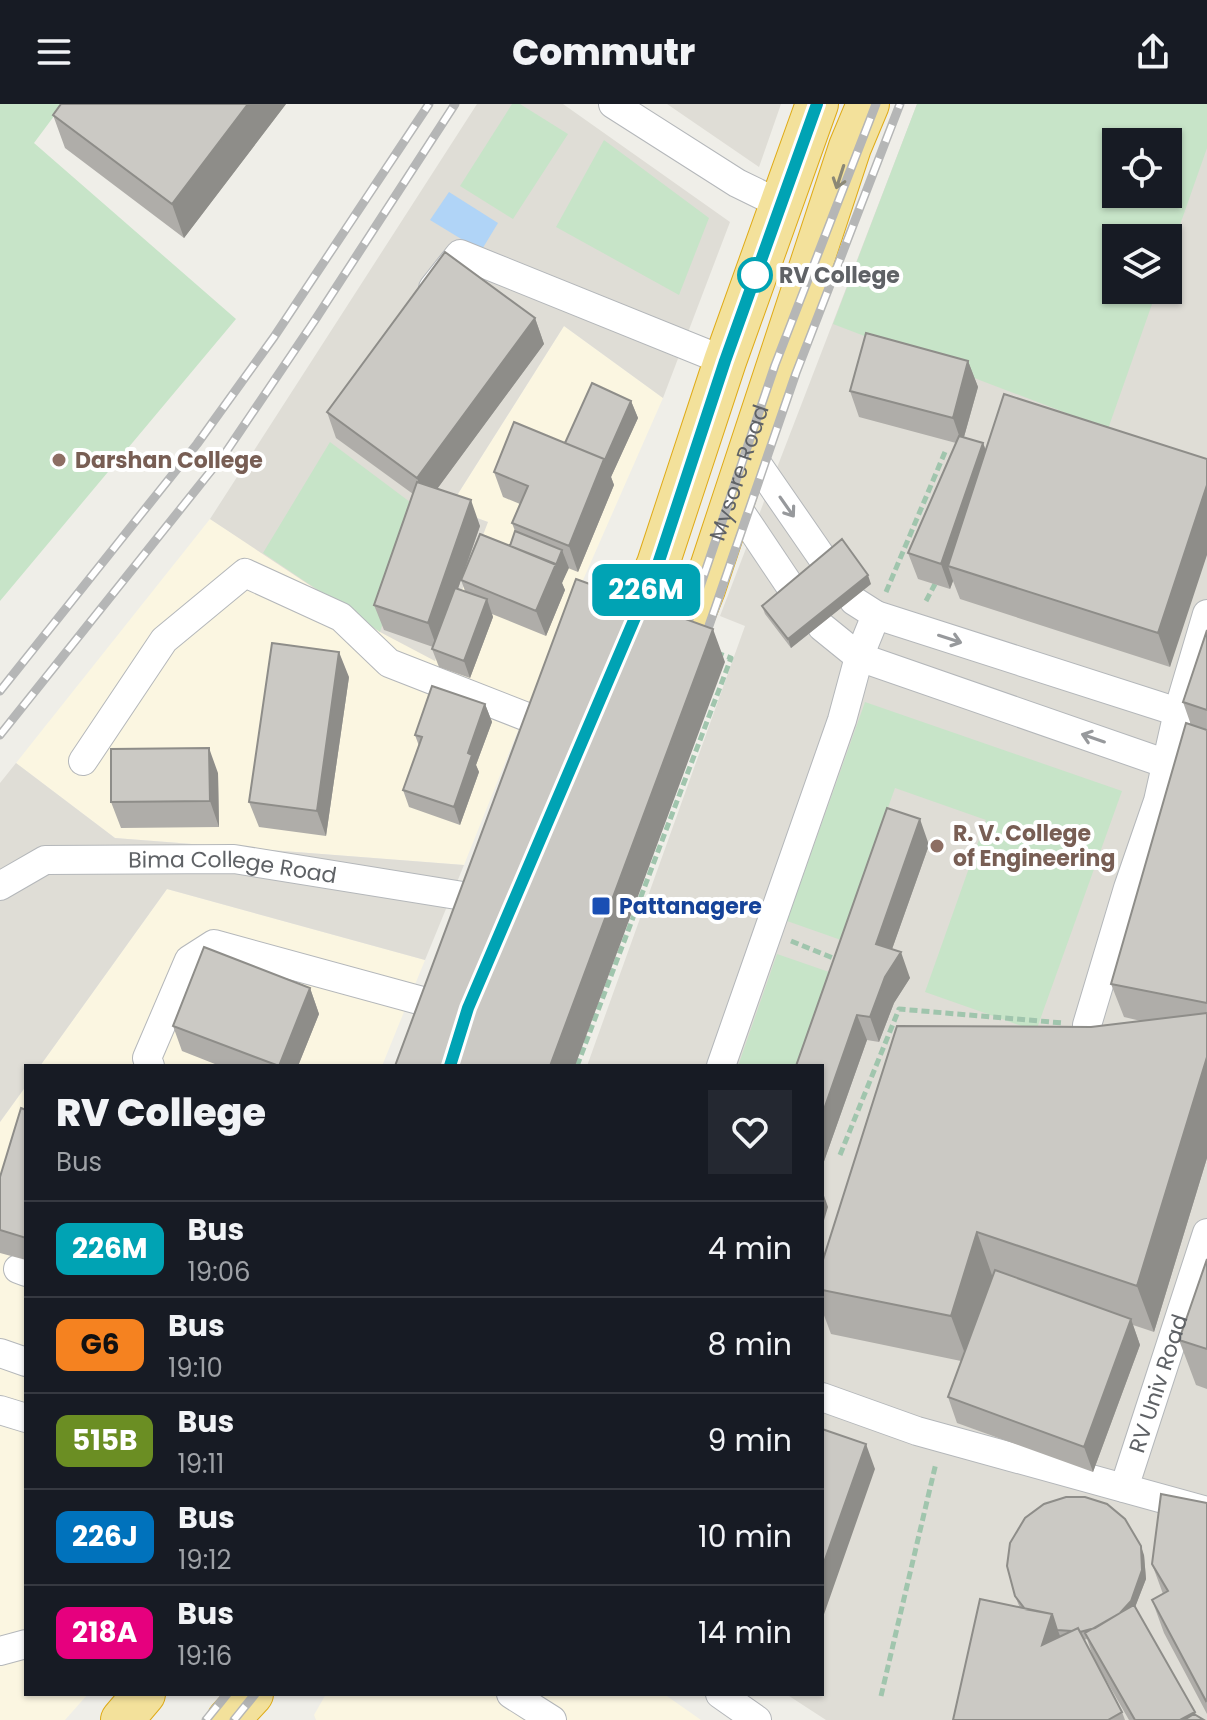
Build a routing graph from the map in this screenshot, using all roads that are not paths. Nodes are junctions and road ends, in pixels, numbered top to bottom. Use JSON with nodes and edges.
{"nodes":[{"id":1,"x":613,"y":104,"type":"edge"},
{"id":2,"x":817,"y":104,"type":"edge"},
{"id":3,"x":868,"y":104,"type":"edge"},
{"id":4,"x":782,"y":205,"type":"junction"},
{"id":5,"x":421,"y":303,"type":"edge"},
{"id":6,"x":725,"y":361,"type":"junction"},
{"id":7,"x":749,"y":452,"type":"junction"},
{"id":8,"x":733,"y":501,"type":"junction"},
{"id":9,"x":825,"y":562,"type":"edge"},
{"id":10,"x":651,"y":579,"type":"junction"},
{"id":11,"x":792,"y":589,"type":"edge"},
{"id":12,"x":1207,"y":614,"type":"edge"},
{"id":13,"x":822,"y":627,"type":"dead end"},
{"id":14,"x":575,"y":648,"type":"edge"},
{"id":15,"x":859,"y":657,"type":"junction"},
{"id":16,"x":602,"y":694,"type":"edge"},
{"id":17,"x":655,"y":712,"type":"edge"},
{"id":18,"x":1179,"y":740,"type":"junction"},
{"id":19,"x":532,"y":752,"type":"edge"},
{"id":20,"x":83,"y":761,"type":"dead end"},
{"id":21,"x":0,"y":886,"type":"edge"},
{"id":22,"x":458,"y":923,"type":"edge"},
{"id":23,"x":437,"y":976,"type":"edge"},
{"id":24,"x":1087,"y":1025,"type":"edge"},
{"id":25,"x":149,"y":1064,"type":"edge"},
{"id":26,"x":722,"y":1064,"type":"edge"},
{"id":27,"x":1207,"y":1233,"type":"edge"},
{"id":28,"x":0,"y":1353,"type":"edge"},
{"id":29,"x":24,"y":1361,"type":"edge"},
{"id":30,"x":824,"y":1398,"type":"edge"},
{"id":31,"x":0,"y":1410,"type":"edge"},
{"id":32,"x":24,"y":1417,"type":"edge"},
{"id":33,"x":1124,"y":1488,"type":"junction"},
{"id":34,"x":1207,"y":1511,"type":"edge"},
{"id":35,"x":24,"y":1645,"type":"edge"},
{"id":36,"x":0,"y":1651,"type":"edge"},
{"id":37,"x":142,"y":1696,"type":"edge"},
{"id":38,"x":250,"y":1696,"type":"edge"},
{"id":39,"x":514,"y":1696,"type":"edge"},
{"id":40,"x":723,"y":1696,"type":"edge"},
{"id":41,"x":122,"y":1720,"type":"edge"},
{"id":42,"x":228,"y":1720,"type":"edge"},
{"id":43,"x":552,"y":1720,"type":"edge"},
{"id":44,"x":757,"y":1720,"type":"edge"}],
"edges":[{"from":1,"to":4,"type":"street"},
{"from":2,"to":4,"type":"highway"},
{"from":3,"to":7,"type":"highway","name":"Mysore Road","one_way":true},
{"from":4,"to":6,"type":"highway"},
{"from":5,"to":6,"type":"street"},
{"from":6,"to":10,"type":"highway"},
{"from":7,"to":8,"type":"highway","name":"Mysore Road"},
{"from":7,"to":9,"type":"street","one_way":true},
{"from":8,"to":11,"type":"street"},
{"from":8,"to":17,"type":"highway","name":"Mysore Road"},
{"from":10,"to":14,"type":"street"},
{"from":10,"to":16,"type":"highway"},
{"from":12,"to":18,"type":"street"},
{"from":13,"to":15,"type":"street"},
{"from":18,"to":15,"type":"street","one_way":true},
{"from":15,"to":18,"type":"street","one_way":true},
{"from":15,"to":26,"type":"street"},
{"from":18,"to":24,"type":"street"},
{"from":19,"to":20,"type":"street"},
{"from":21,"to":22,"type":"street","name":"Bima College Road"},
{"from":23,"to":25,"type":"street"},
{"from":27,"to":33,"type":"street","name":"RV Univ Road"},
{"from":28,"to":29,"type":"street"},
{"from":30,"to":33,"type":"street"},
{"from":31,"to":32,"type":"street"},
{"from":33,"to":34,"type":"street"},
{"from":35,"to":36,"type":"street"},
{"from":37,"to":41,"type":"highway"},
{"from":38,"to":42,"type":"highway"},
{"from":39,"to":43,"type":"street"},
{"from":40,"to":44,"type":"street"}]}
